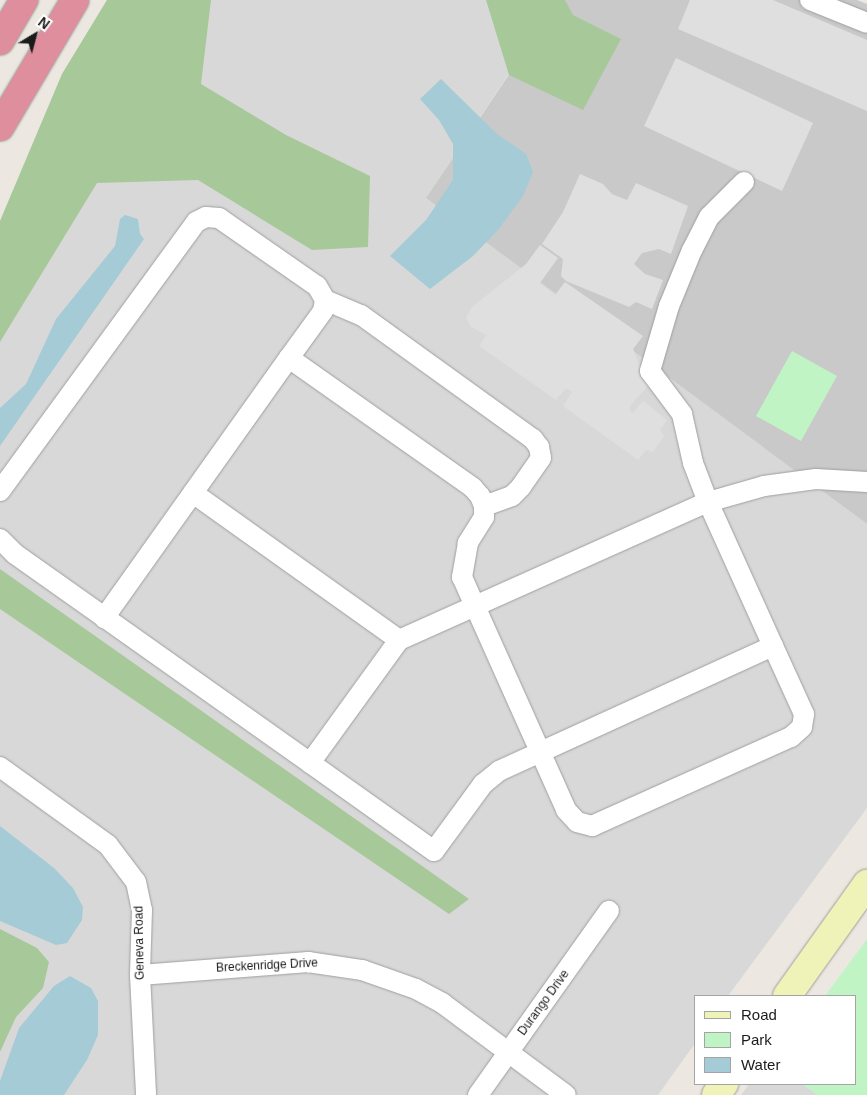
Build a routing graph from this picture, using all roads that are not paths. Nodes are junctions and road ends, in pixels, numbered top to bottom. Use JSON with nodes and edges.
{"nodes":[{"id":1,"x":24,"y":0,"type":"edge"},
{"id":2,"x":75,"y":0,"type":"edge"},
{"id":3,"x":810,"y":0,"type":"edge"},
{"id":4,"x":867,"y":23,"type":"edge"},
{"id":5,"x":0,"y":40,"type":"edge"},
{"id":6,"x":0,"y":127,"type":"edge"},
{"id":7,"x":744,"y":182,"type":"dead end"},
{"id":8,"x":325,"y":300,"type":"junction"},
{"id":9,"x":289,"y":358,"type":"junction"},
{"id":10,"x":867,"y":482,"type":"edge"},
{"id":11,"x":0,"y":491,"type":"edge"},
{"id":12,"x":193,"y":494,"type":"junction"},
{"id":13,"x":708,"y":502,"type":"junction"},
{"id":14,"x":484,"y":506,"type":"junction"},
{"id":15,"x":0,"y":539,"type":"edge"},
{"id":16,"x":476,"y":608,"type":"junction"},
{"id":17,"x":104,"y":618,"type":"junction"},
{"id":18,"x":399,"y":640,"type":"junction"},
{"id":19,"x":773,"y":646,"type":"junction"},
{"id":20,"x":541,"y":753,"type":"junction"},
{"id":21,"x":310,"y":763,"type":"junction"},
{"id":22,"x":0,"y":767,"type":"edge"},
{"id":23,"x":867,"y":884,"type":"edge"},
{"id":24,"x":609,"y":912,"type":"dead end"},
{"id":25,"x":140,"y":974,"type":"junction"},
{"id":26,"x":788,"y":995,"type":"edge"},
{"id":27,"x":508,"y":1054,"type":"junction"},
{"id":28,"x":146,"y":1095,"type":"edge"},
{"id":29,"x":478,"y":1095,"type":"edge"},
{"id":30,"x":566,"y":1095,"type":"edge"}],
"edges":[{"from":1,"to":5,"type":"highway"},
{"from":2,"to":6,"type":"highway"},
{"from":3,"to":4,"type":"street"},
{"from":7,"to":13,"type":"street"},
{"from":8,"to":9,"type":"street"},
{"from":8,"to":11,"type":"street"},
{"from":8,"to":14,"type":"street"},
{"from":9,"to":12,"type":"street"},
{"from":9,"to":14,"type":"street"},
{"from":10,"to":13,"type":"street"},
{"from":12,"to":17,"type":"street"},
{"from":12,"to":18,"type":"street"},
{"from":13,"to":16,"type":"street"},
{"from":13,"to":19,"type":"street"},
{"from":14,"to":16,"type":"street"},
{"from":15,"to":17,"type":"street"},
{"from":16,"to":18,"type":"street"},
{"from":16,"to":20,"type":"street"},
{"from":17,"to":21,"type":"street"},
{"from":18,"to":21,"type":"street"},
{"from":19,"to":20,"type":"street"},
{"from":19,"to":20,"type":"street"},
{"from":20,"to":21,"type":"street"},
{"from":22,"to":25,"type":"street","name":"Geneva Road"},
{"from":23,"to":26,"type":"street"},
{"from":24,"to":27,"type":"street","name":"Durango Drive"},
{"from":25,"to":27,"type":"street","name":"Breckenridge Drive"},
{"from":25,"to":28,"type":"street","name":"Geneva Road"},
{"from":27,"to":29,"type":"street","name":"Durango Drive"},
{"from":27,"to":30,"type":"street","name":"Breckenridge Drive"}]}
